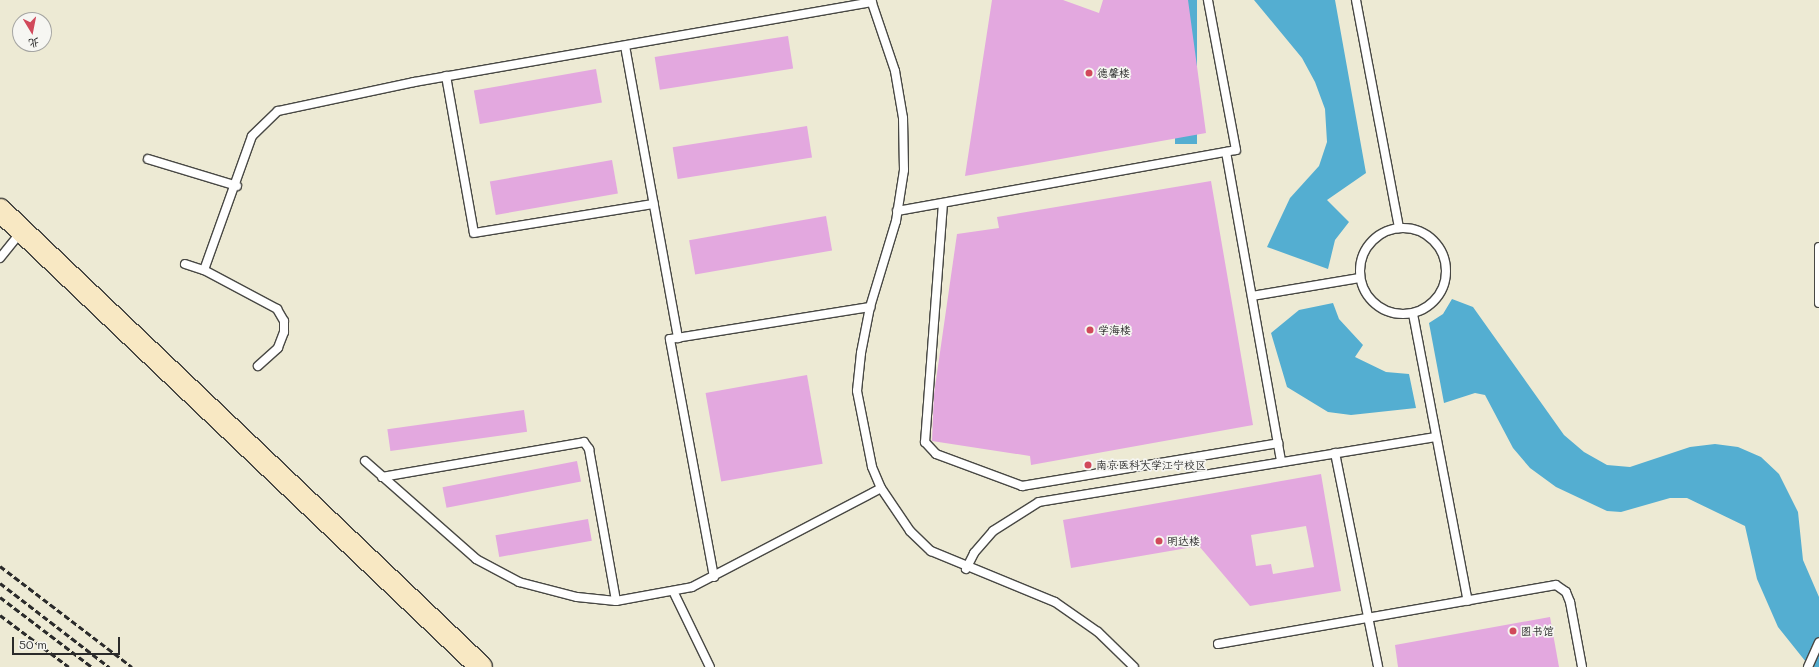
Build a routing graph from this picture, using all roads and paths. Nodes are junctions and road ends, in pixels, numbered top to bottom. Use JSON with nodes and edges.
{"nodes":[{"id":1,"x":1208,"y":0,"type":"edge"},
{"id":2,"x":1356,"y":0,"type":"edge"},
{"id":3,"x":872,"y":1,"type":"edge"},
{"id":4,"x":625,"y":46,"type":"junction"},
{"id":5,"x":446,"y":76,"type":"junction"},
{"id":6,"x":1226,"y":152,"type":"junction"},
{"id":7,"x":148,"y":159,"type":"dead end"},
{"id":8,"x":237,"y":186,"type":"junction"},
{"id":9,"x":943,"y":203,"type":"junction"},
{"id":10,"x":654,"y":204,"type":"junction"},
{"id":11,"x":0,"y":210,"type":"edge"},
{"id":12,"x":897,"y":211,"type":"junction"},
{"id":13,"x":1399,"y":228,"type":"junction"},
{"id":14,"x":22,"y":231,"type":"junction"},
{"id":15,"x":1819,"y":247,"type":"edge"},
{"id":16,"x":0,"y":258,"type":"edge"},
{"id":17,"x":185,"y":264,"type":"dead end"},
{"id":18,"x":204,"y":270,"type":"junction"},
{"id":19,"x":1360,"y":278,"type":"junction"},
{"id":20,"x":1252,"y":296,"type":"junction"},
{"id":21,"x":1819,"y":303,"type":"edge"},
{"id":22,"x":870,"y":307,"type":"junction"},
{"id":23,"x":1413,"y":314,"type":"junction"},
{"id":24,"x":678,"y":338,"type":"junction"},
{"id":25,"x":258,"y":366,"type":"dead end"},
{"id":26,"x":1435,"y":436,"type":"junction"},
{"id":27,"x":1278,"y":443,"type":"junction"},
{"id":28,"x":1335,"y":453,"type":"junction"},
{"id":29,"x":365,"y":461,"type":"dead end"},
{"id":30,"x":1281,"y":462,"type":"junction"},
{"id":31,"x":382,"y":477,"type":"junction"},
{"id":32,"x":881,"y":488,"type":"junction"},
{"id":33,"x":966,"y":568,"type":"junction"},
{"id":34,"x":714,"y":577,"type":"junction"},
{"id":35,"x":674,"y":593,"type":"junction"},
{"id":36,"x":616,"y":601,"type":"junction"},
{"id":37,"x":1468,"y":601,"type":"junction"},
{"id":38,"x":1368,"y":618,"type":"junction"},
{"id":39,"x":1819,"y":642,"type":"edge"},
{"id":40,"x":1218,"y":644,"type":"dead end"},
{"id":41,"x":481,"y":667,"type":"edge"},
{"id":42,"x":710,"y":667,"type":"edge"},
{"id":43,"x":1134,"y":667,"type":"edge"},
{"id":44,"x":1378,"y":667,"type":"edge"},
{"id":45,"x":1582,"y":667,"type":"edge"},
{"id":46,"x":1808,"y":667,"type":"edge"}],
"edges":[{"from":1,"to":6,"type":"lane"},
{"from":2,"to":13,"type":"lane"},
{"from":3,"to":4,"type":"lane"},
{"from":3,"to":12,"type":"lane"},
{"from":4,"to":5,"type":"lane"},
{"from":4,"to":10,"type":"lane"},
{"from":5,"to":8,"type":"lane"},
{"from":5,"to":10,"type":"lane"},
{"from":6,"to":9,"type":"lane"},
{"from":6,"to":20,"type":"lane"},
{"from":7,"to":8,"type":"lane"},
{"from":8,"to":18,"type":"lane"},
{"from":9,"to":12,"type":"lane"},
{"from":9,"to":27,"type":"lane"},
{"from":10,"to":24,"type":"lane"},
{"from":11,"to":14,"type":"street"},
{"from":12,"to":22,"type":"lane"},
{"from":13,"to":19,"type":"lane"},
{"from":13,"to":23,"type":"lane"},
{"from":14,"to":16,"type":"lane"},
{"from":14,"to":41,"type":"street"},
{"from":15,"to":21,"type":"lane"},
{"from":17,"to":18,"type":"lane"},
{"from":18,"to":25,"type":"lane"},
{"from":19,"to":20,"type":"lane"},
{"from":19,"to":23,"type":"lane"},
{"from":20,"to":27,"type":"lane"},
{"from":22,"to":24,"type":"lane"},
{"from":22,"to":32,"type":"lane"},
{"from":23,"to":26,"type":"lane"},
{"from":24,"to":34,"type":"lane"},
{"from":26,"to":28,"type":"lane"},
{"from":26,"to":37,"type":"lane"},
{"from":27,"to":30,"type":"lane"},
{"from":28,"to":30,"type":"lane"},
{"from":28,"to":38,"type":"lane"},
{"from":29,"to":31,"type":"lane"},
{"from":30,"to":33,"type":"lane"},
{"from":31,"to":36,"type":"lane"},
{"from":31,"to":36,"type":"lane"},
{"from":32,"to":33,"type":"lane"},
{"from":32,"to":34,"type":"lane"},
{"from":33,"to":43,"type":"lane"},
{"from":34,"to":35,"type":"lane"},
{"from":35,"to":36,"type":"lane"},
{"from":35,"to":42,"type":"lane"},
{"from":37,"to":38,"type":"lane"},
{"from":37,"to":45,"type":"lane"},
{"from":38,"to":40,"type":"lane"},
{"from":38,"to":44,"type":"lane"},
{"from":39,"to":46,"type":"lane"}]}
